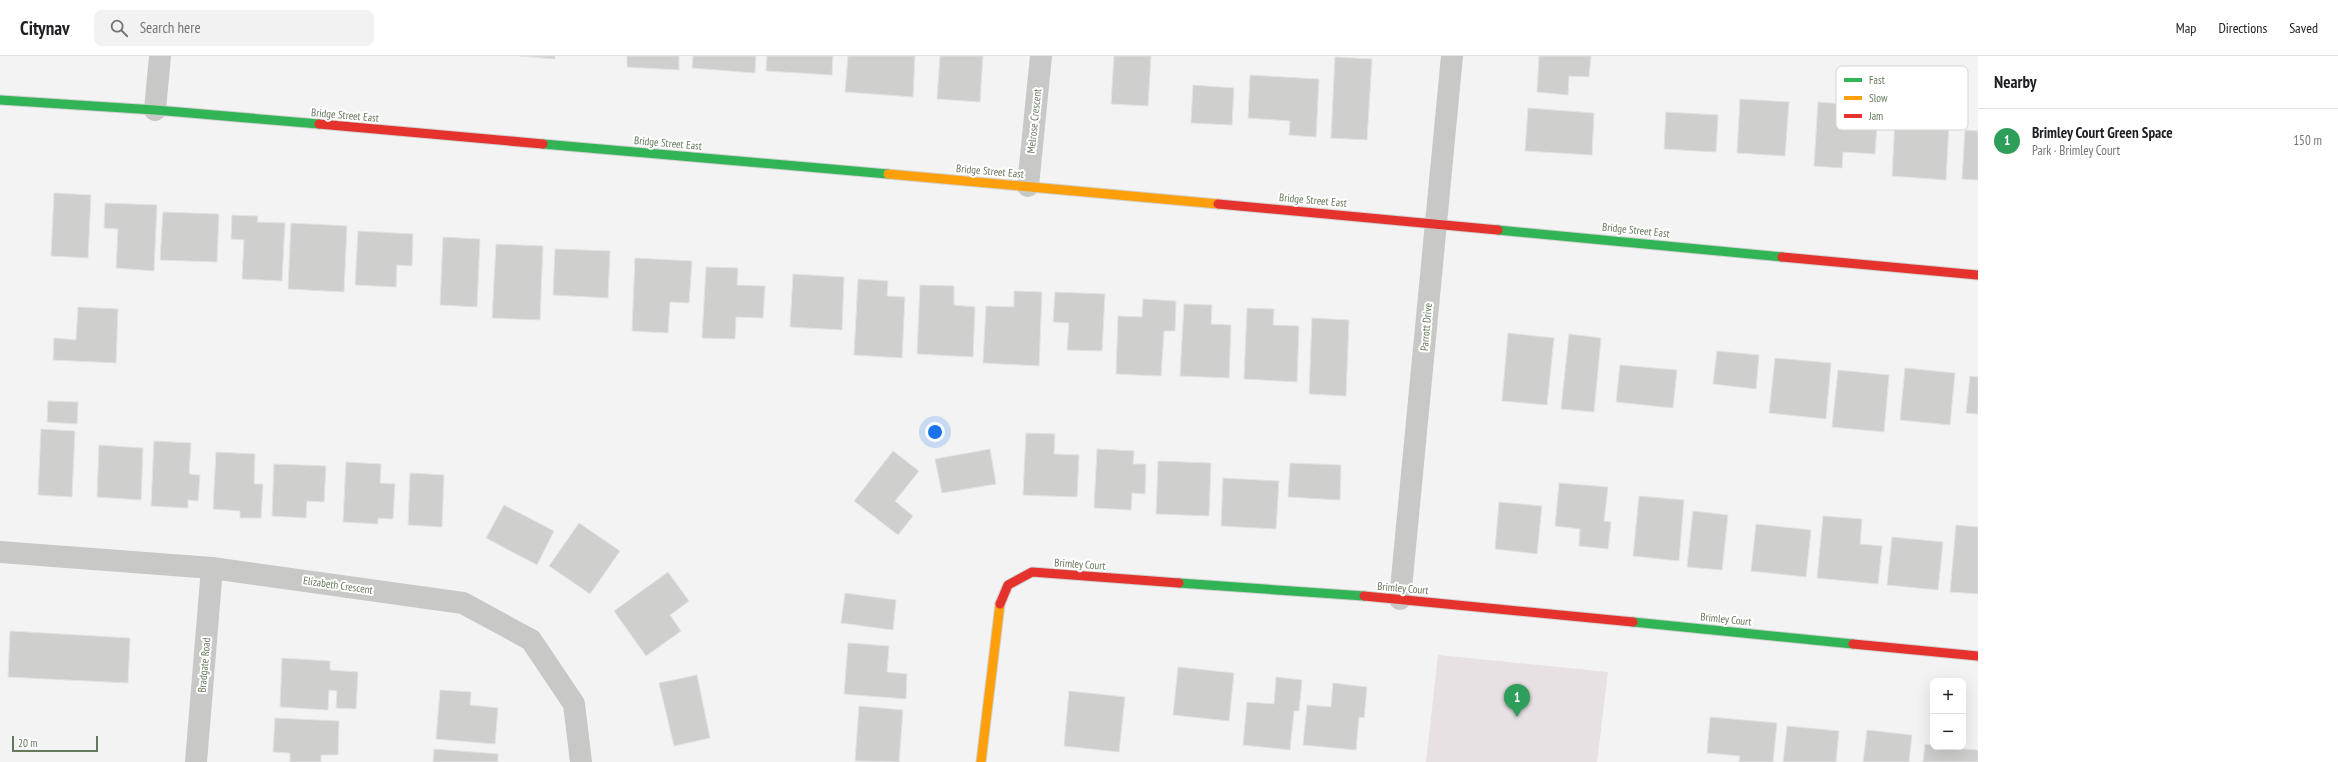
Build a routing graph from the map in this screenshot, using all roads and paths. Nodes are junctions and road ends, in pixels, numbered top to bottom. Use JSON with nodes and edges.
{"nodes":[{"id":1,"x":160,"y":56,"type":"edge"},
{"id":2,"x":1041,"y":56,"type":"edge"},
{"id":3,"x":1452,"y":56,"type":"edge"},
{"id":4,"x":0,"y":100,"type":"edge"},
{"id":5,"x":156,"y":110,"type":"junction"},
{"id":6,"x":1028,"y":186,"type":"junction"},
{"id":7,"x":1436,"y":223,"type":"junction"},
{"id":8,"x":1978,"y":276,"type":"edge"},
{"id":9,"x":0,"y":552,"type":"edge"},
{"id":10,"x":212,"y":568,"type":"junction"},
{"id":11,"x":1400,"y":599,"type":"junction"},
{"id":12,"x":1978,"y":656,"type":"edge"},
{"id":13,"x":196,"y":762,"type":"edge"},
{"id":14,"x":581,"y":762,"type":"edge"},
{"id":15,"x":981,"y":762,"type":"edge"}],
"edges":[{"from":1,"to":5,"type":"street"},
{"from":2,"to":6,"type":"street","name":"Melrose Crescent"},
{"from":3,"to":7,"type":"street","name":"Parrott Drive"},
{"from":4,"to":5,"type":"street","name":"Bridge Street East"},
{"from":5,"to":6,"type":"street","name":"Bridge Street East"},
{"from":6,"to":7,"type":"street","name":"Bridge Street East"},
{"from":7,"to":8,"type":"street","name":"Bridge Street East"},
{"from":7,"to":11,"type":"street","name":"Parrott Drive"},
{"from":9,"to":10,"type":"street","name":"Elizabeth Crescent"},
{"from":10,"to":13,"type":"street","name":"Bradgate Road"},
{"from":10,"to":14,"type":"street","name":"Elizabeth Crescent"},
{"from":11,"to":12,"type":"street","name":"Brimley Court"},
{"from":11,"to":15,"type":"street","name":"Brimley Court"}]}
